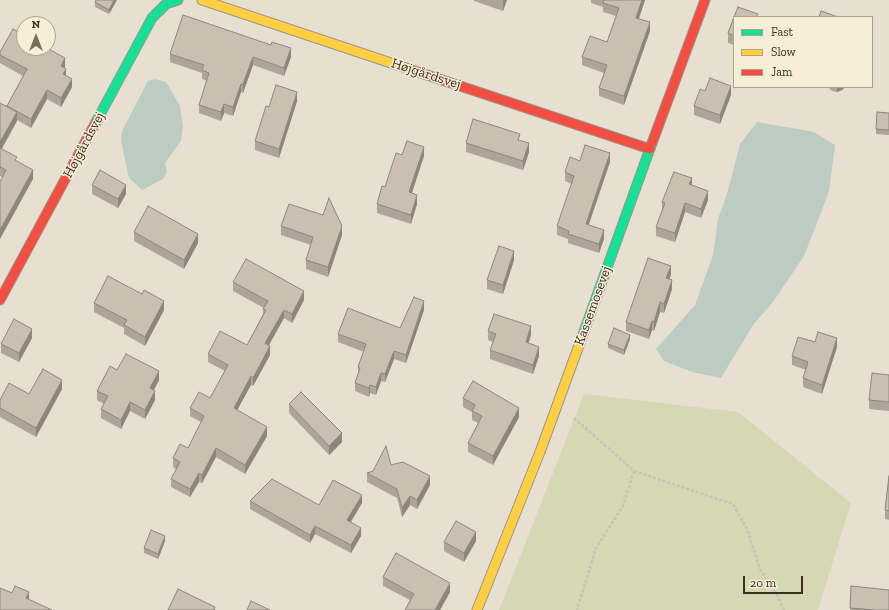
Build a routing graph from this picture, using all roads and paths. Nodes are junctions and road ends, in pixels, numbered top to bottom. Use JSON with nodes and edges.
{"nodes":[{"id":1,"x":178,"y":0,"type":"edge"},
{"id":2,"x":202,"y":0,"type":"edge"},
{"id":3,"x":705,"y":0,"type":"edge"},
{"id":4,"x":650,"y":149,"type":"junction"},
{"id":5,"x":0,"y":300,"type":"edge"},
{"id":6,"x":558,"y":403,"type":"junction"},
{"id":7,"x":634,"y":471,"type":"junction"},
{"id":8,"x":477,"y":610,"type":"edge"},
{"id":9,"x":577,"y":610,"type":"edge"},
{"id":10,"x":784,"y":610,"type":"edge"}],
"edges":[{"from":1,"to":5,"type":"street","name":"Højgårdsvej"},
{"from":2,"to":4,"type":"street","name":"Højgårdsvej"},
{"from":3,"to":4,"type":"street","name":"Kassemosevej"},
{"from":4,"to":6,"type":"street","name":"Kassemosevej"},
{"from":6,"to":7,"type":"path"},
{"from":6,"to":8,"type":"street","name":"Kassemosevej"},
{"from":7,"to":9,"type":"path"},
{"from":7,"to":10,"type":"path"}]}
